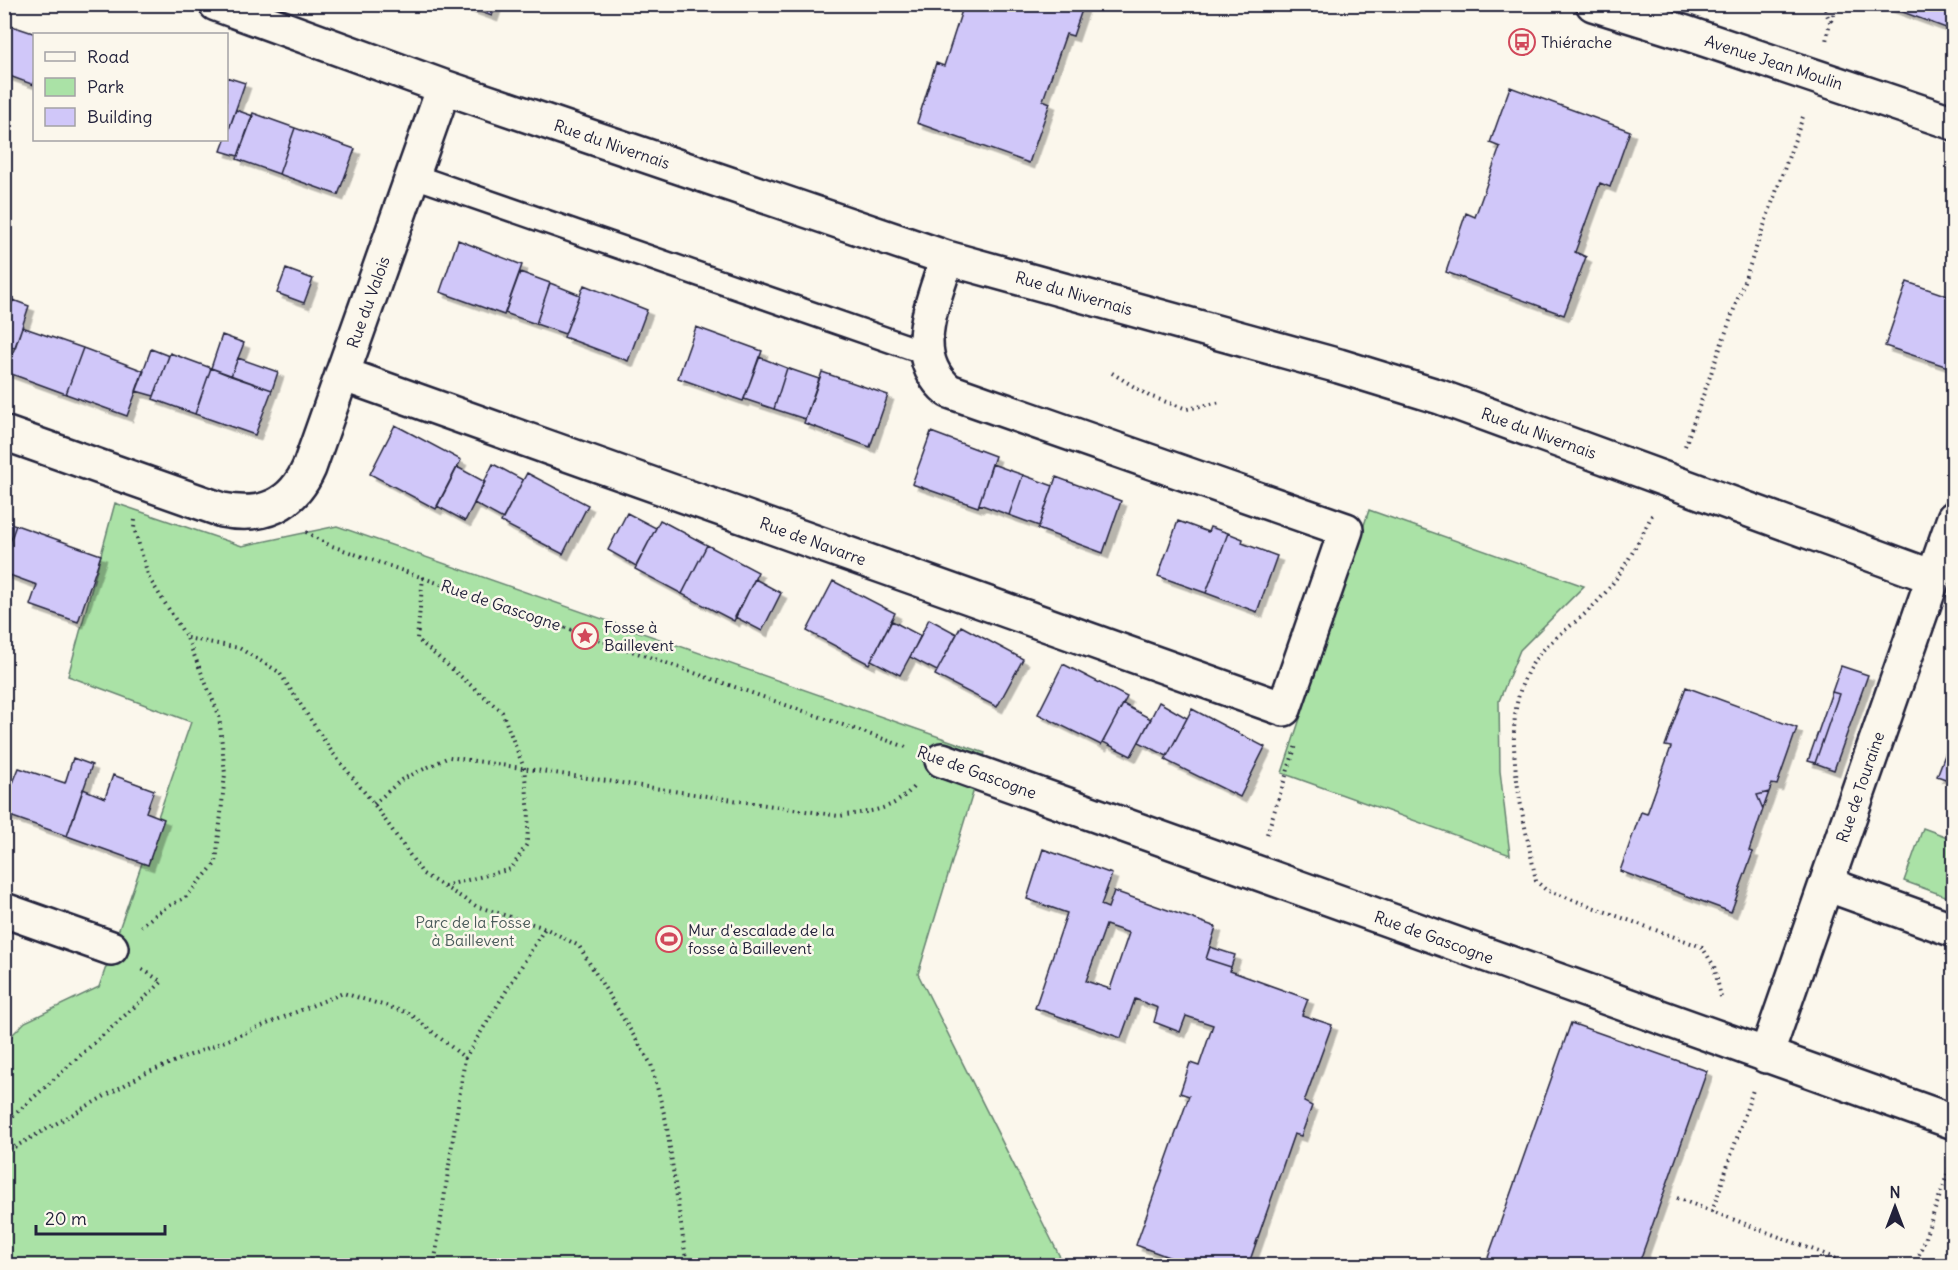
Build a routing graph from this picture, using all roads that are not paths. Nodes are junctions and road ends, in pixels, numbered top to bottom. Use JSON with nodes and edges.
{"nodes":[{"id":1,"x":216,"y":4,"type":"edge"},
{"id":2,"x":1593,"y":4,"type":"edge"},
{"id":3,"x":444,"y":87,"type":"junction"},
{"id":4,"x":1953,"y":123,"type":"edge"},
{"id":5,"x":414,"y":176,"type":"junction"},
{"id":6,"x":947,"y":258,"type":"junction"},
{"id":7,"x":926,"y":353,"type":"junction"},
{"id":8,"x":342,"y":374,"type":"junction"},
{"id":9,"x":4,"y":432,"type":"edge"},
{"id":10,"x":1953,"y":518,"type":"edge"},
{"id":11,"x":1933,"y":577,"type":"junction"},
{"id":12,"x":936,"y":757,"type":"road end"},
{"id":13,"x":1826,"y":884,"type":"junction"},
{"id":14,"x":4,"y":910,"type":"edge"},
{"id":15,"x":1953,"y":930,"type":"edge"},
{"id":16,"x":111,"y":948,"type":"road end"},
{"id":17,"x":1766,"y":1056,"type":"junction"},
{"id":18,"x":1953,"y":1122,"type":"edge"}],
"edges":[{"from":1,"to":3,"type":"street","name":"Rue du Nivernais"},
{"from":2,"to":4,"type":"street","name":"Avenue Jean Moulin"},
{"from":3,"to":5,"type":"street","name":"Rue du Valois"},
{"from":3,"to":6,"type":"street","name":"Rue du Nivernais"},
{"from":5,"to":7,"type":"lane"},
{"from":5,"to":8,"type":"street","name":"Rue du Valois"},
{"from":6,"to":7,"type":"street"},
{"from":6,"to":11,"type":"street","name":"Rue du Nivernais"},
{"from":7,"to":8,"type":"street","name":"Rue de Navarre"},
{"from":8,"to":9,"type":"street","name":"Rue du Valois"},
{"from":10,"to":11,"type":"street","name":"Rue de Touraine"},
{"from":11,"to":13,"type":"street","name":"Rue de Touraine"},
{"from":12,"to":17,"type":"street","name":"Rue de Gascogne"},
{"from":13,"to":15,"type":"street"},
{"from":13,"to":17,"type":"street","name":"Rue de Touraine"},
{"from":14,"to":16,"type":"street"},
{"from":17,"to":18,"type":"street","name":"Rue de Gascogne"}]}
